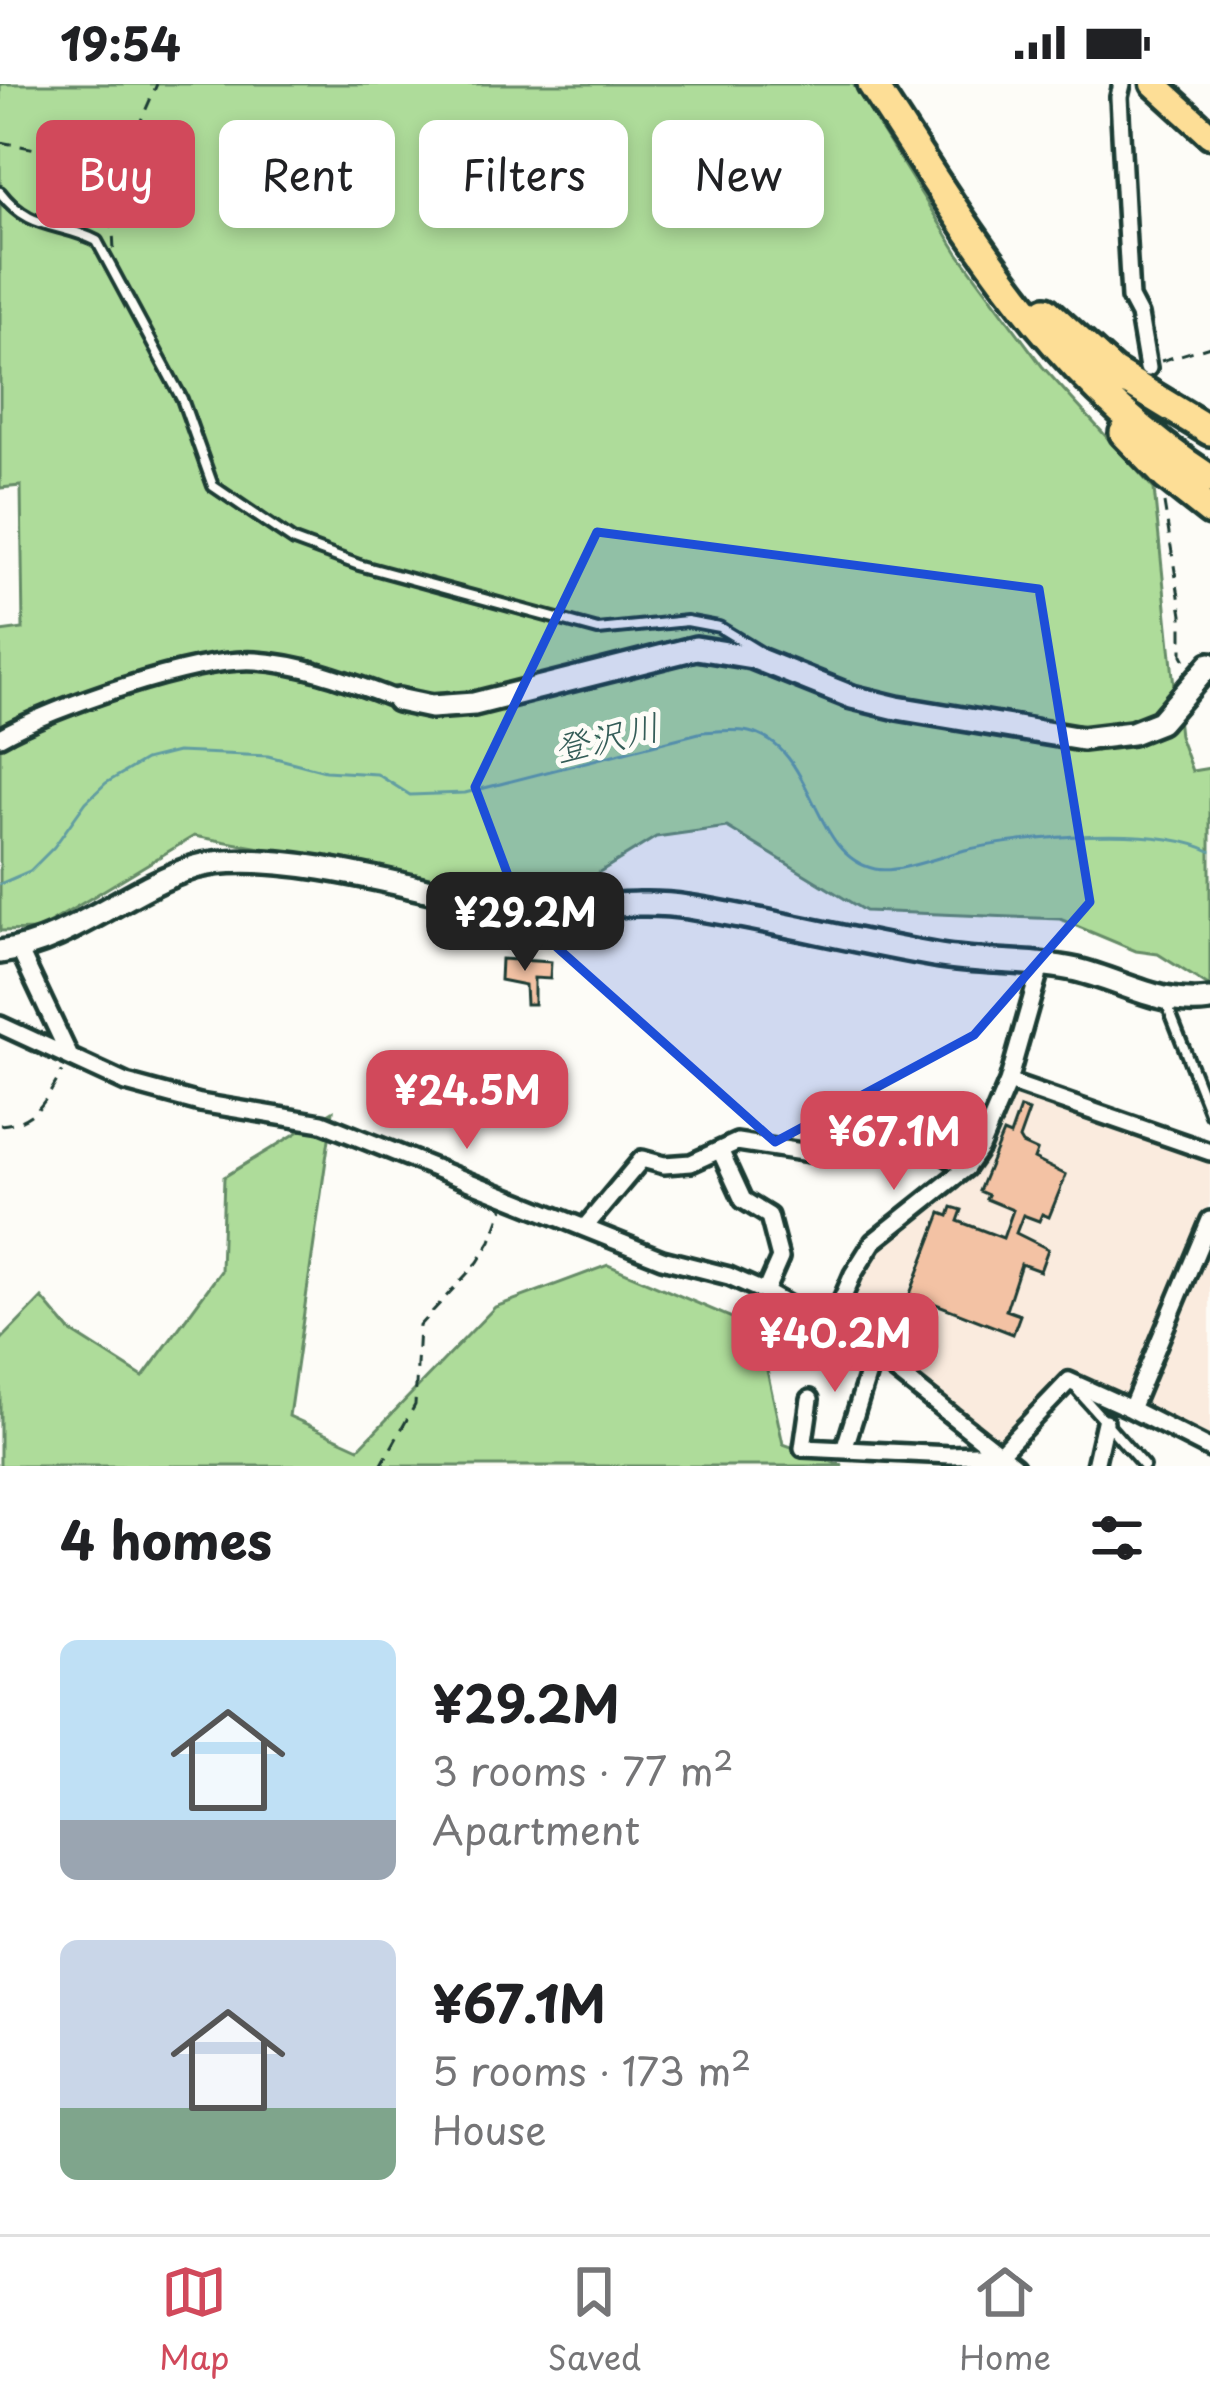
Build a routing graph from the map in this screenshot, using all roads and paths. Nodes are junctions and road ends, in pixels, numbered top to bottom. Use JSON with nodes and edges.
{"nodes":[{"id":1,"x":157,"y":84,"type":"edge"},
{"id":2,"x":872,"y":84,"type":"edge"},
{"id":3,"x":885,"y":84,"type":"edge"},
{"id":4,"x":1122,"y":84,"type":"edge"},
{"id":5,"x":1154,"y":84,"type":"edge"},
{"id":6,"x":141,"y":120,"type":"edge"},
{"id":7,"x":1210,"y":135,"type":"edge"},
{"id":8,"x":0,"y":142,"type":"edge"},
{"id":9,"x":36,"y":149,"type":"edge"},
{"id":10,"x":0,"y":192,"type":"edge"},
{"id":11,"x":113,"y":228,"type":"edge"},
{"id":12,"x":116,"y":276,"type":"junction"},
{"id":13,"x":1029,"y":306,"type":"junction"},
{"id":14,"x":1210,"y":346,"type":"edge"},
{"id":15,"x":1148,"y":364,"type":"joint"},
{"id":16,"x":1210,"y":431,"type":"edge"},
{"id":17,"x":1210,"y":466,"type":"edge"},
{"id":18,"x":1210,"y":479,"type":"edge"},
{"id":19,"x":1163,"y":496,"type":"dead end"},
{"id":20,"x":1210,"y":511,"type":"edge"},
{"id":21,"x":1206,"y":670,"type":"edge"},
{"id":22,"x":788,"y":671,"type":"junction"},
{"id":23,"x":398,"y":700,"type":"joint"},
{"id":24,"x":0,"y":737,"type":"edge"},
{"id":25,"x":10,"y":951,"type":"edge"},
{"id":26,"x":1041,"y":966,"type":"junction"},
{"id":27,"x":1166,"y":1000,"type":"junction"},
{"id":28,"x":1210,"y":1000,"type":"edge"},
{"id":29,"x":0,"y":1025,"type":"edge"},
{"id":30,"x":70,"y":1058,"type":"junction"},
{"id":31,"x":1008,"y":1082,"type":"junction"},
{"id":32,"x":1210,"y":1114,"type":"edge"},
{"id":33,"x":0,"y":1125,"type":"edge"},
{"id":34,"x":720,"y":1150,"type":"junction"},
{"id":35,"x":1210,"y":1152,"type":"edge"},
{"id":36,"x":966,"y":1168,"type":"junction"},
{"id":37,"x":508,"y":1196,"type":"junction"},
{"id":38,"x":1210,"y":1220,"type":"edge"},
{"id":39,"x":585,"y":1227,"type":"junction"},
{"id":40,"x":765,"y":1292,"type":"junction"},
{"id":41,"x":830,"y":1327,"type":"junction"},
{"id":42,"x":874,"y":1354,"type":"junction"},
{"id":43,"x":1069,"y":1381,"type":"junction"},
{"id":44,"x":810,"y":1400,"type":"dead end"},
{"id":45,"x":1131,"y":1409,"type":"junction"},
{"id":46,"x":1105,"y":1422,"type":"junction"},
{"id":47,"x":1210,"y":1449,"type":"edge"},
{"id":48,"x":844,"y":1450,"type":"junction"},
{"id":49,"x":1000,"y":1453,"type":"junction"},
{"id":50,"x":381,"y":1466,"type":"edge"},
{"id":51,"x":1015,"y":1466,"type":"edge"},
{"id":52,"x":1096,"y":1466,"type":"edge"},
{"id":53,"x":1144,"y":1466,"type":"edge"}],
"edges":[{"from":1,"to":6,"type":"path"},
{"from":2,"to":13,"type":"highway"},
{"from":3,"to":13,"type":"highway"},
{"from":4,"to":15,"type":"street"},
{"from":5,"to":7,"type":"main road"},
{"from":8,"to":9,"type":"path"},
{"from":10,"to":12,"type":"lane"},
{"from":11,"to":12,"type":"path"},
{"from":12,"to":22,"type":"lane"},
{"from":13,"to":16,"type":"highway"},
{"from":13,"to":17,"type":"highway"},
{"from":13,"to":18,"type":"highway"},
{"from":13,"to":20,"type":"highway"},
{"from":14,"to":15,"type":"path"},
{"from":19,"to":21,"type":"path"},
{"from":21,"to":22,"type":"street"},
{"from":22,"to":23,"type":"street"},
{"from":23,"to":24,"type":"street"},
{"from":25,"to":26,"type":"street"},
{"from":25,"to":30,"type":"street"},
{"from":26,"to":27,"type":"street"},
{"from":26,"to":31,"type":"street"},
{"from":27,"to":28,"type":"street"},
{"from":27,"to":32,"type":"lane"},
{"from":29,"to":30,"type":"street"},
{"from":30,"to":33,"type":"path"},
{"from":30,"to":37,"type":"street"},
{"from":31,"to":35,"type":"street"},
{"from":31,"to":36,"type":"street"},
{"from":34,"to":36,"type":"street"},
{"from":34,"to":39,"type":"street"},
{"from":34,"to":40,"type":"street"},
{"from":36,"to":41,"type":"street"},
{"from":37,"to":39,"type":"street"},
{"from":37,"to":50,"type":"path"},
{"from":38,"to":45,"type":"street"},
{"from":39,"to":40,"type":"street"},
{"from":40,"to":41,"type":"street"},
{"from":41,"to":42,"type":"street"},
{"from":42,"to":48,"type":"street"},
{"from":42,"to":49,"type":"street"},
{"from":43,"to":45,"type":"street"},
{"from":43,"to":46,"type":"lane"},
{"from":43,"to":49,"type":"street"},
{"from":44,"to":48,"type":"street"},
{"from":45,"to":47,"type":"street"},
{"from":46,"to":52,"type":"street"},
{"from":46,"to":53,"type":"lane"},
{"from":48,"to":49,"type":"street"},
{"from":49,"to":51,"type":"street"}]}
